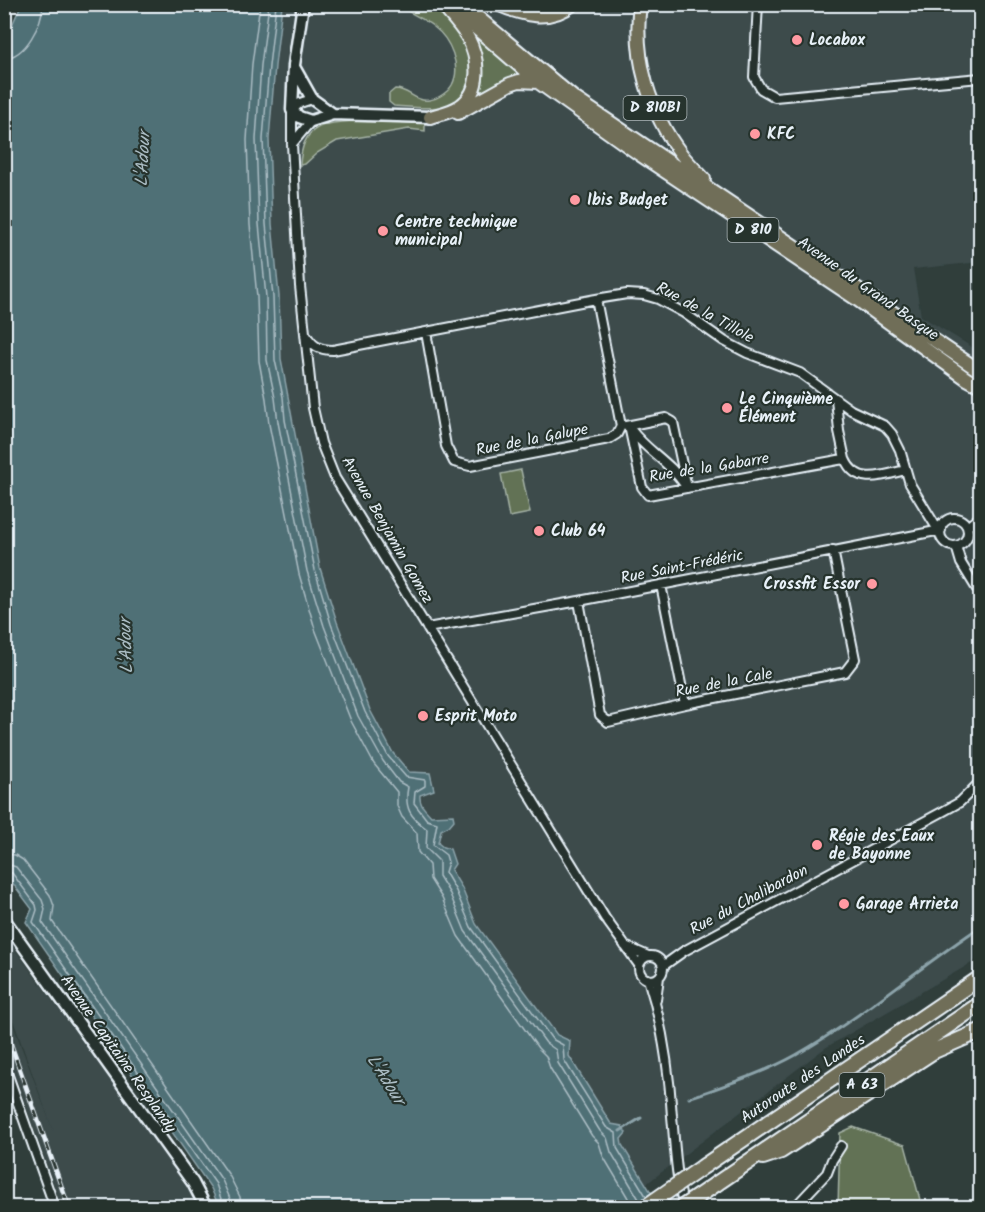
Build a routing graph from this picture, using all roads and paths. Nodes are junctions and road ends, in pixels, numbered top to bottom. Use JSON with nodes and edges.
{"nodes":[{"id":1,"x":303,"y":4,"type":"edge"},
{"id":2,"x":441,"y":4,"type":"edge"},
{"id":3,"x":448,"y":4,"type":"edge"},
{"id":4,"x":462,"y":4,"type":"edge"},
{"id":5,"x":496,"y":4,"type":"edge"},
{"id":6,"x":573,"y":4,"type":"edge"},
{"id":7,"x":640,"y":4,"type":"edge"},
{"id":8,"x":758,"y":4,"type":"edge"},
{"id":9,"x":294,"y":65,"type":"junction"},
{"id":10,"x":981,"y":78,"type":"edge"},
{"id":11,"x":538,"y":82,"type":"junction"},
{"id":12,"x":312,"y":99,"type":"junction"},
{"id":13,"x":292,"y":110,"type":"junction"},
{"id":14,"x":333,"y":114,"type":"junction"},
{"id":15,"x":430,"y":117,"type":"junction"},
{"id":16,"x":310,"y":121,"type":"junction"},
{"id":17,"x":292,"y":144,"type":"junction"},
{"id":18,"x":717,"y":193,"type":"junction"},
{"id":19,"x":596,"y":299,"type":"junction"},
{"id":20,"x":305,"y":332,"type":"junction"},
{"id":21,"x":426,"y":332,"type":"junction"},
{"id":22,"x":981,"y":371,"type":"edge"},
{"id":23,"x":981,"y":386,"type":"edge"},
{"id":24,"x":836,"y":399,"type":"junction"},
{"id":25,"x":625,"y":426,"type":"junction"},
{"id":26,"x":845,"y":459,"type":"junction"},
{"id":27,"x":905,"y":470,"type":"junction"},
{"id":28,"x":687,"y":488,"type":"junction"},
{"id":29,"x":926,"y":511,"type":"junction"},
{"id":30,"x":981,"y":517,"type":"edge"},
{"id":31,"x":948,"y":520,"type":"junction"},
{"id":32,"x":967,"y":527,"type":"junction"},
{"id":33,"x":941,"y":529,"type":"junction"},
{"id":34,"x":956,"y":546,"type":"junction"},
{"id":35,"x":833,"y":550,"type":"junction"},
{"id":36,"x":661,"y":585,"type":"junction"},
{"id":37,"x":981,"y":594,"type":"edge"},
{"id":38,"x":579,"y":601,"type":"junction"},
{"id":39,"x":428,"y":628,"type":"junction"},
{"id":40,"x":685,"y":704,"type":"junction"},
{"id":41,"x":981,"y":782,"type":"edge"},
{"id":42,"x":4,"y":919,"type":"edge"},
{"id":43,"x":623,"y":945,"type":"junction"},
{"id":44,"x":648,"y":956,"type":"junction"},
{"id":45,"x":661,"y":962,"type":"junction"},
{"id":46,"x":639,"y":965,"type":"junction"},
{"id":47,"x":981,"y":970,"type":"edge"},
{"id":48,"x":659,"y":977,"type":"junction"},
{"id":49,"x":981,"y":978,"type":"edge"},
{"id":50,"x":648,"y":979,"type":"junction"},
{"id":51,"x":656,"y":1004,"type":"junction"},
{"id":52,"x":981,"y":1004,"type":"edge"},
{"id":53,"x":981,"y":1031,"type":"edge"},
{"id":54,"x":4,"y":1064,"type":"edge"},
{"id":55,"x":826,"y":1083,"type":"junction"},
{"id":56,"x":842,"y":1146,"type":"dead end"},
{"id":57,"x":750,"y":1160,"type":"junction"},
{"id":58,"x":55,"y":1208,"type":"edge"},
{"id":59,"x":207,"y":1208,"type":"edge"},
{"id":60,"x":644,"y":1208,"type":"edge"},
{"id":61,"x":683,"y":1208,"type":"edge"},
{"id":62,"x":795,"y":1208,"type":"edge"}],
"edges":[{"from":1,"to":9,"type":"main road","name":"Avenue Benjamin Gomez"},
{"from":2,"to":15,"type":"main road"},
{"from":3,"to":11,"type":"main road","name":"Avenue du Grand Basque","number":"D 810"},
{"from":4,"to":18,"type":"main road","name":"Avenue du Grand Basque","number":"D 810"},
{"from":5,"to":6,"type":"main road"},
{"from":7,"to":18,"type":"main road","number":"D 810B1"},
{"from":8,"to":10,"type":"street"},
{"from":9,"to":12,"type":"main road"},
{"from":9,"to":13,"type":"main road","name":"Avenue Benjamin Gomez"},
{"from":11,"to":15,"type":"main road"},
{"from":11,"to":23,"type":"main road","name":"Avenue du Grand Basque","number":"D 810"},
{"from":12,"to":13,"type":"street"},
{"from":12,"to":14,"type":"main road"},
{"from":13,"to":16,"type":"main road"},
{"from":13,"to":17,"type":"street","name":"Avenue Benjamin Gomez"},
{"from":14,"to":15,"type":"main road"},
{"from":14,"to":16,"type":"main road"},
{"from":16,"to":17,"type":"street"},
{"from":17,"to":20,"type":"street","name":"Avenue Benjamin Gomez"},
{"from":18,"to":22,"type":"main road","name":"Avenue du Grand Basque","number":"D 810"},
{"from":19,"to":21,"type":"street","name":"Rue de la Tillole"},
{"from":19,"to":24,"type":"street","name":"Rue de la Tillole"},
{"from":19,"to":25,"type":"street"},
{"from":20,"to":21,"type":"street","name":"Rue de la Tillole"},
{"from":20,"to":39,"type":"street","name":"Avenue Benjamin Gomez"},
{"from":21,"to":25,"type":"street","name":"Rue de la Galupe"},
{"from":24,"to":26,"type":"street"},
{"from":24,"to":27,"type":"street","name":"Rue de la Tillole"},
{"from":25,"to":28,"type":"street"},
{"from":25,"to":28,"type":"street","name":"Rue de la Gabarre"},
{"from":25,"to":28,"type":"street","name":"Rue de la Galupe"},
{"from":26,"to":27,"type":"street"},
{"from":26,"to":28,"type":"street","name":"Rue de la Gabarre"},
{"from":27,"to":29,"type":"street","name":"Rue de la Tillole"},
{"from":29,"to":31,"type":"street"},
{"from":29,"to":33,"type":"street","name":"Rue de la Tillole"},
{"from":30,"to":32,"type":"street"},
{"from":31,"to":32,"type":"street"},
{"from":31,"to":33,"type":"street"},
{"from":32,"to":34,"type":"street"},
{"from":33,"to":34,"type":"street"},
{"from":33,"to":35,"type":"street","name":"Rue Saint-Frédéric"},
{"from":34,"to":37,"type":"street"},
{"from":35,"to":36,"type":"street","name":"Rue Saint-Frédéric"},
{"from":35,"to":40,"type":"street","name":"Rue de la Cale"},
{"from":36,"to":38,"type":"street","name":"Rue Saint-Frédéric"},
{"from":36,"to":40,"type":"street"},
{"from":38,"to":39,"type":"street","name":"Rue Saint-Frédéric"},
{"from":38,"to":40,"type":"street","name":"Rue de la Cale"},
{"from":39,"to":43,"type":"street","name":"Avenue Benjamin Gomez"},
{"from":41,"to":45,"type":"street","name":"Rue du Chalibardon"},
{"from":42,"to":59,"type":"main road","name":"Avenue Capitaine Resplandy"},
{"from":43,"to":44,"type":"street"},
{"from":43,"to":46,"type":"street","name":"Avenue Benjamin Gomez"},
{"from":44,"to":45,"type":"street"},
{"from":44,"to":46,"type":"street"},
{"from":45,"to":48,"type":"street"},
{"from":46,"to":50,"type":"street"},
{"from":47,"to":55,"type":"highway"},
{"from":48,"to":50,"type":"street"},
{"from":48,"to":51,"type":"street"},
{"from":49,"to":55,"type":"highway","name":"Autoroute des Landes","number":"A 63"},
{"from":50,"to":51,"type":"street"},
{"from":51,"to":61,"type":"street"},
{"from":52,"to":57,"type":"highway","number":"A 63"},
{"from":53,"to":57,"type":"highway"},
{"from":54,"to":58,"type":"street"},
{"from":55,"to":60,"type":"highway","name":"Autoroute des Landes","number":"A 63","bridge":true},
{"from":56,"to":62,"type":"street"},
{"from":57,"to":61,"type":"highway","number":"A 63","bridge":true}]}
